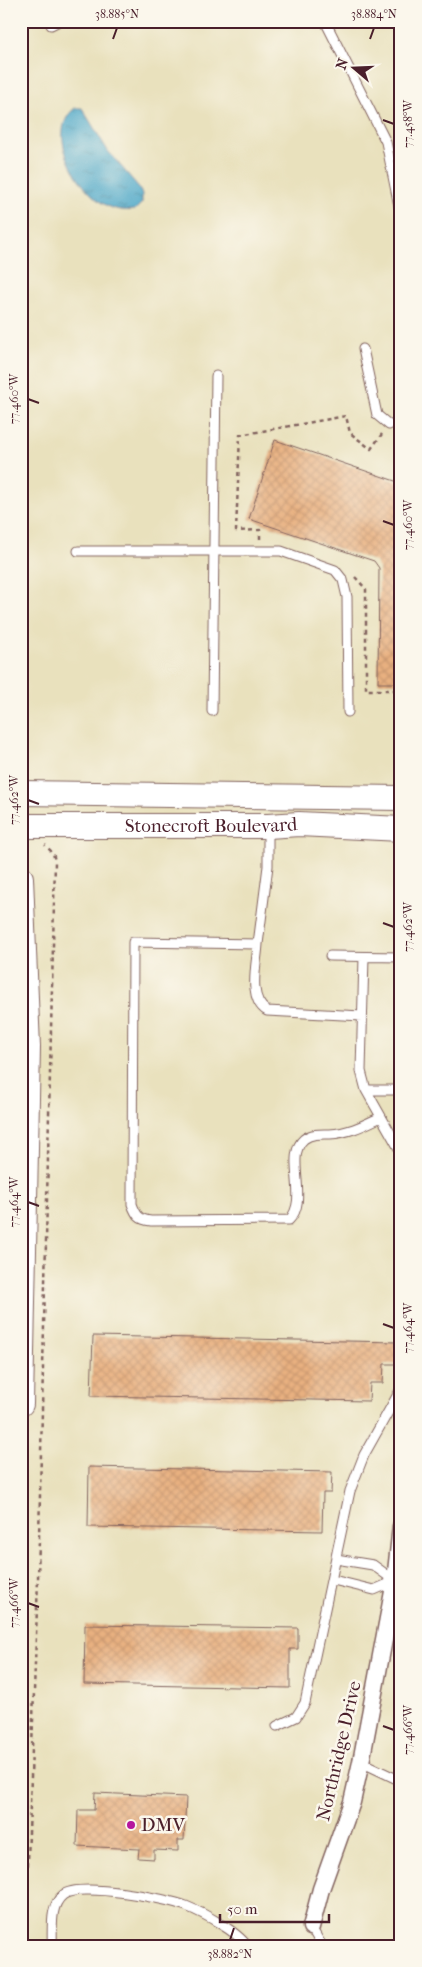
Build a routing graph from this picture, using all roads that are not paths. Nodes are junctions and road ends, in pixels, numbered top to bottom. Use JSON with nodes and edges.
{"nodes":[{"id":1,"x":50,"y":21,"type":"edge"},
{"id":2,"x":58,"y":21,"type":"edge"},
{"id":3,"x":325,"y":21,"type":"edge"},
{"id":4,"x":401,"y":216,"type":"edge"},
{"id":5,"x":363,"y":349,"type":"dead end"},
{"id":6,"x":216,"y":376,"type":"dead end"},
{"id":7,"x":389,"y":425,"type":"road end"},
{"id":8,"x":78,"y":551,"type":"dead end"},
{"id":9,"x":214,"y":552,"type":"junction"},
{"id":10,"x":212,"y":711,"type":"dead end"},
{"id":11,"x":348,"y":712,"type":"dead end"},
{"id":12,"x":21,"y":793,"type":"edge"},
{"id":13,"x":401,"y":798,"type":"edge"},
{"id":14,"x":21,"y":826,"type":"edge"},
{"id":15,"x":268,"y":826,"type":"junction"},
{"id":16,"x":401,"y":829,"type":"edge"},
{"id":17,"x":21,"y":878,"type":"edge"},
{"id":18,"x":258,"y":944,"type":"junction"},
{"id":19,"x":330,"y":956,"type":"dead end"},
{"id":20,"x":364,"y":956,"type":"junction"},
{"id":21,"x":401,"y":957,"type":"edge"},
{"id":22,"x":362,"y":1016,"type":"junction"},
{"id":23,"x":366,"y":1090,"type":"junction"},
{"id":24,"x":401,"y":1090,"type":"edge"},
{"id":25,"x":381,"y":1117,"type":"junction"},
{"id":26,"x":401,"y":1152,"type":"edge"},
{"id":27,"x":401,"y":1389,"type":"edge"},
{"id":28,"x":21,"y":1404,"type":"edge"},
{"id":29,"x":401,"y":1526,"type":"edge"},
{"id":30,"x":336,"y":1559,"type":"junction"},
{"id":31,"x":398,"y":1576,"type":"edge"},
{"id":32,"x":333,"y":1580,"type":"junction"},
{"id":33,"x":277,"y":1726,"type":"dead end"},
{"id":34,"x":361,"y":1762,"type":"junction"},
{"id":35,"x":401,"y":1781,"type":"edge"},
{"id":36,"x":311,"y":1927,"type":"joint"},
{"id":37,"x":52,"y":1946,"type":"edge"},
{"id":38,"x":246,"y":1946,"type":"edge"},
{"id":39,"x":322,"y":1946,"type":"edge"}],
"edges":[{"from":1,"to":2,"type":"lane"},
{"from":3,"to":4,"type":"lane"},
{"from":5,"to":7,"type":"lane"},
{"from":6,"to":9,"type":"lane"},
{"from":8,"to":9,"type":"lane"},
{"from":9,"to":10,"type":"lane"},
{"from":9,"to":11,"type":"lane"},
{"from":12,"to":13,"type":"main road","name":"Stonecroft Boulevard"},
{"from":14,"to":15,"type":"main road","name":"Stonecroft Boulevard"},
{"from":15,"to":16,"type":"main road","name":"Stonecroft Boulevard"},
{"from":15,"to":18,"type":"lane"},
{"from":17,"to":28,"type":"main road"},
{"from":18,"to":22,"type":"lane"},
{"from":18,"to":25,"type":"lane"},
{"from":19,"to":20,"type":"lane"},
{"from":20,"to":21,"type":"lane"},
{"from":20,"to":22,"type":"lane"},
{"from":22,"to":23,"type":"lane"},
{"from":23,"to":24,"type":"lane"},
{"from":23,"to":25,"type":"lane"},
{"from":25,"to":26,"type":"lane"},
{"from":27,"to":30,"type":"lane"},
{"from":29,"to":31,"type":"street","name":"Northridge Drive"},
{"from":30,"to":31,"type":"lane"},
{"from":30,"to":32,"type":"lane"},
{"from":31,"to":32,"type":"lane"},
{"from":31,"to":34,"type":"street","name":"Northridge Drive"},
{"from":32,"to":33,"type":"lane"},
{"from":34,"to":35,"type":"lane"},
{"from":34,"to":36,"type":"street","name":"Northridge Drive"},
{"from":36,"to":39,"type":"lane"},
{"from":37,"to":38,"type":"lane"}]}
